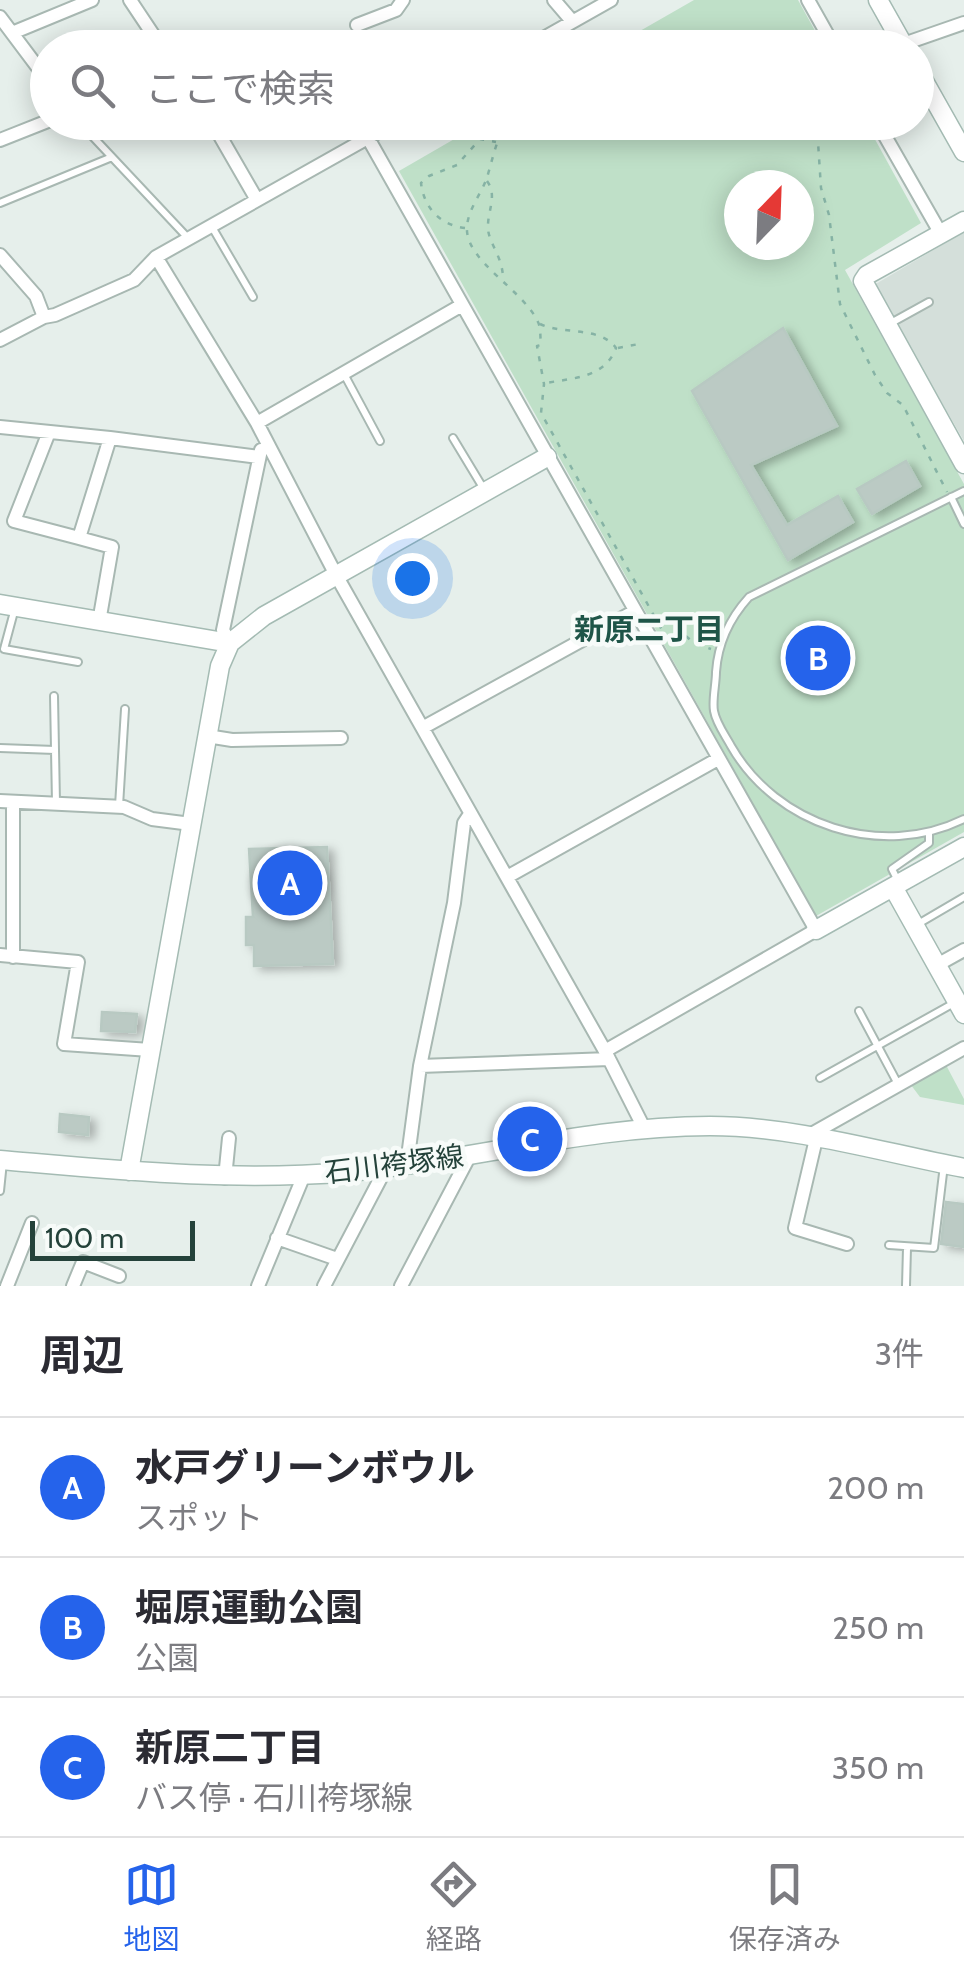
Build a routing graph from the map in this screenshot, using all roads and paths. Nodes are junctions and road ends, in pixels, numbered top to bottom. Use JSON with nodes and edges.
{"nodes":[{"id":1,"x":92,"y":0,"type":"edge"},
{"id":2,"x":130,"y":0,"type":"edge"},
{"id":3,"x":403,"y":0,"type":"edge"},
{"id":4,"x":554,"y":0,"type":"edge"},
{"id":5,"x":568,"y":0,"type":"edge"},
{"id":6,"x":611,"y":0,"type":"edge"},
{"id":7,"x":808,"y":0,"type":"edge"},
{"id":8,"x":878,"y":0,"type":"edge"},
{"id":9,"x":0,"y":17,"type":"edge"},
{"id":10,"x":569,"y":18,"type":"junction"},
{"id":11,"x":964,"y":23,"type":"edge"},
{"id":12,"x":357,"y":25,"type":"dead end"},
{"id":13,"x":150,"y":30,"type":"edge"},
{"id":14,"x":552,"y":30,"type":"edge"},
{"id":15,"x":825,"y":30,"type":"edge"},
{"id":16,"x":892,"y":30,"type":"edge"},
{"id":17,"x":12,"y":33,"type":"junction"},
{"id":18,"x":934,"y":34,"type":"edge"},
{"id":19,"x":30,"y":57,"type":"edge"},
{"id":20,"x":934,"y":99,"type":"edge"},
{"id":21,"x":30,"y":128,"type":"edge"},
{"id":22,"x":0,"y":140,"type":"edge"},
{"id":23,"x":96,"y":140,"type":"edge"},
{"id":24,"x":222,"y":140,"type":"edge"},
{"id":25,"x":364,"y":140,"type":"edge"},
{"id":26,"x":369,"y":140,"type":"edge"},
{"id":27,"x":479,"y":140,"type":"edge"},
{"id":28,"x":486,"y":140,"type":"edge"},
{"id":29,"x":817,"y":140,"type":"edge"},
{"id":30,"x":887,"y":140,"type":"edge"},
{"id":31,"x":498,"y":142,"type":"joint"},
{"id":32,"x":964,"y":152,"type":"edge"},
{"id":33,"x":112,"y":157,"type":"junction"},
{"id":34,"x":486,"y":180,"type":"junction"},
{"id":35,"x":257,"y":200,"type":"junction"},
{"id":36,"x":0,"y":202,"type":"edge"},
{"id":37,"x":964,"y":220,"type":"edge"},
{"id":38,"x":212,"y":226,"type":"junction"},
{"id":39,"x":466,"y":228,"type":"junction"},
{"id":40,"x":941,"y":234,"type":"junction"},
{"id":41,"x":189,"y":239,"type":"junction"},
{"id":42,"x":0,"y":254,"type":"edge"},
{"id":43,"x":156,"y":258,"type":"junction"},
{"id":44,"x":502,"y":279,"type":"junction"},
{"id":45,"x":253,"y":296,"type":"dead end"},
{"id":46,"x":929,"y":302,"type":"dead end"},
{"id":47,"x":462,"y":305,"type":"junction"},
{"id":48,"x":44,"y":317,"type":"junction"},
{"id":49,"x":539,"y":324,"type":"junction"},
{"id":50,"x":886,"y":326,"type":"junction"},
{"id":51,"x":0,"y":340,"type":"edge"},
{"id":52,"x":638,"y":344,"type":"dead end"},
{"id":53,"x":616,"y":348,"type":"junction"},
{"id":54,"x":344,"y":373,"type":"junction"},
{"id":55,"x":544,"y":384,"type":"junction"},
{"id":56,"x":257,"y":423,"type":"junction"},
{"id":57,"x":0,"y":427,"type":"edge"},
{"id":58,"x":49,"y":432,"type":"junction"},
{"id":59,"x":110,"y":438,"type":"junction"},
{"id":60,"x":264,"y":438,"type":"junction"},
{"id":61,"x":453,"y":438,"type":"dead end"},
{"id":62,"x":380,"y":441,"type":"dead end"},
{"id":63,"x":259,"y":457,"type":"junction"},
{"id":64,"x":548,"y":457,"type":"junction"},
{"id":65,"x":964,"y":464,"type":"edge"},
{"id":66,"x":964,"y":491,"type":"edge"},
{"id":67,"x":485,"y":492,"type":"junction"},
{"id":68,"x":950,"y":497,"type":"junction"},
{"id":69,"x":964,"y":524,"type":"edge"},
{"id":70,"x":79,"y":538,"type":"junction"},
{"id":71,"x":336,"y":576,"type":"junction"},
{"id":72,"x":8,"y":606,"type":"edge"},
{"id":73,"x":634,"y":610,"type":"junction"},
{"id":74,"x":100,"y":622,"type":"junction"},
{"id":75,"x":230,"y":643,"type":"junction"},
{"id":76,"x":720,"y":652,"type":"junction"},
{"id":77,"x":78,"y":662,"type":"dead end"},
{"id":78,"x":54,"y":696,"type":"dead end"},
{"id":79,"x":126,"y":709,"type":"dead end"},
{"id":80,"x":714,"y":710,"type":"junction"},
{"id":81,"x":695,"y":718,"type":"junction"},
{"id":82,"x":424,"y":728,"type":"junction"},
{"id":83,"x":208,"y":736,"type":"junction"},
{"id":84,"x":341,"y":738,"type":"dead end"},
{"id":85,"x":0,"y":748,"type":"edge"},
{"id":86,"x":55,"y":750,"type":"junction"},
{"id":87,"x":718,"y":760,"type":"junction"},
{"id":88,"x":7,"y":801,"type":"edge"},
{"id":89,"x":56,"y":804,"type":"junction"},
{"id":90,"x":119,"y":807,"type":"junction"},
{"id":91,"x":470,"y":814,"type":"junction"},
{"id":92,"x":964,"y":819,"type":"edge"},
{"id":93,"x":190,"y":824,"type":"junction"},
{"id":94,"x":928,"y":833,"type":"junction"},
{"id":95,"x":964,"y":847,"type":"edge"},
{"id":96,"x":508,"y":877,"type":"junction"},
{"id":97,"x":896,"y":885,"type":"junction"},
{"id":98,"x":964,"y":897,"type":"edge"},
{"id":99,"x":915,"y":926,"type":"junction"},
{"id":100,"x":816,"y":930,"type":"junction"},
{"id":101,"x":964,"y":950,"type":"edge"},
{"id":102,"x":6,"y":956,"type":"edge"},
{"id":103,"x":937,"y":964,"type":"junction"},
{"id":104,"x":962,"y":1004,"type":"edge"},
{"id":105,"x":859,"y":1011,"type":"dead end"},
{"id":106,"x":877,"y":1046,"type":"junction"},
{"id":107,"x":964,"y":1048,"type":"edge"},
{"id":108,"x":150,"y":1050,"type":"junction"},
{"id":109,"x":607,"y":1055,"type":"junction"},
{"id":110,"x":420,"y":1066,"type":"junction"},
{"id":111,"x":820,"y":1078,"type":"dead end"},
{"id":112,"x":898,"y":1085,"type":"junction"},
{"id":113,"x":645,"y":1130,"type":"junction"},
{"id":114,"x":230,"y":1138,"type":"dead end"},
{"id":115,"x":811,"y":1138,"type":"junction"},
{"id":116,"x":470,"y":1155,"type":"junction"},
{"id":117,"x":1,"y":1160,"type":"edge"},
{"id":118,"x":407,"y":1164,"type":"junction"},
{"id":119,"x":944,"y":1164,"type":"junction"},
{"id":120,"x":386,"y":1168,"type":"junction"},
{"id":121,"x":964,"y":1168,"type":"edge"},
{"id":122,"x":129,"y":1171,"type":"junction"},
{"id":123,"x":304,"y":1175,"type":"junction"},
{"id":124,"x":224,"y":1178,"type":"junction"},
{"id":125,"x":0,"y":1191,"type":"edge"},
{"id":126,"x":32,"y":1223,"type":"dead end"},
{"id":127,"x":278,"y":1238,"type":"junction"},
{"id":128,"x":848,"y":1244,"type":"dead end"},
{"id":129,"x":890,"y":1245,"type":"dead end"},
{"id":130,"x":907,"y":1248,"type":"junction"},
{"id":131,"x":337,"y":1260,"type":"junction"},
{"id":132,"x":119,"y":1276,"type":"dead end"},
{"id":133,"x":7,"y":1286,"type":"edge"},
{"id":134,"x":73,"y":1286,"type":"edge"},
{"id":135,"x":258,"y":1286,"type":"edge"},
{"id":136,"x":324,"y":1286,"type":"edge"},
{"id":137,"x":401,"y":1286,"type":"edge"},
{"id":138,"x":906,"y":1286,"type":"edge"}],
"edges":[{"from":1,"to":17,"type":"street"},
{"from":2,"to":13,"type":"street"},
{"from":3,"to":12,"type":"street"},
{"from":4,"to":10,"type":"street"},
{"from":5,"to":10,"type":"street"},
{"from":6,"to":10,"type":"street"},
{"from":7,"to":15,"type":"street"},
{"from":8,"to":16,"type":"street"},
{"from":9,"to":17,"type":"street"},
{"from":10,"to":14,"type":"street"},
{"from":11,"to":18,"type":"street"},
{"from":17,"to":19,"type":"street"},
{"from":20,"to":32,"type":"street"},
{"from":21,"to":22,"type":"street"},
{"from":23,"to":33,"type":"lane"},
{"from":24,"to":35,"type":"street"},
{"from":25,"to":35,"type":"street"},
{"from":26,"to":47,"type":"street"},
{"from":27,"to":39,"type":"path"},
{"from":28,"to":31,"type":"path"},
{"from":29,"to":68,"type":"path"},
{"from":30,"to":40,"type":"street"},
{"from":31,"to":34,"type":"path"},
{"from":33,"to":36,"type":"lane"},
{"from":33,"to":41,"type":"lane"},
{"from":34,"to":39,"type":"path"},
{"from":34,"to":44,"type":"path"},
{"from":35,"to":38,"type":"street"},
{"from":37,"to":40,"type":"street"},
{"from":38,"to":41,"type":"street"},
{"from":38,"to":45,"type":"lane"},
{"from":39,"to":44,"type":"path"},
{"from":40,"to":50,"type":"street"},
{"from":41,"to":43,"type":"street"},
{"from":42,"to":48,"type":"street"},
{"from":43,"to":48,"type":"street"},
{"from":43,"to":56,"type":"street"},
{"from":44,"to":49,"type":"path"},
{"from":46,"to":50,"type":"lane"},
{"from":47,"to":54,"type":"street"},
{"from":47,"to":64,"type":"street"},
{"from":48,"to":51,"type":"street"},
{"from":49,"to":53,"type":"path"},
{"from":49,"to":55,"type":"path"},
{"from":50,"to":65,"type":"street"},
{"from":52,"to":53,"type":"path"},
{"from":53,"to":55,"type":"path"},
{"from":54,"to":56,"type":"street"},
{"from":54,"to":62,"type":"lane"},
{"from":55,"to":76,"type":"path"},
{"from":56,"to":60,"type":"street"},
{"from":57,"to":58,"type":"street"},
{"from":58,"to":59,"type":"street"},
{"from":58,"to":70,"type":"street"},
{"from":59,"to":63,"type":"street"},
{"from":59,"to":70,"type":"street"},
{"from":60,"to":63,"type":"street"},
{"from":60,"to":71,"type":"street"},
{"from":61,"to":67,"type":"lane"},
{"from":63,"to":75,"type":"street"},
{"from":64,"to":67,"type":"street"},
{"from":64,"to":73,"type":"street"},
{"from":66,"to":68,"type":"lane"},
{"from":67,"to":71,"type":"street"},
{"from":68,"to":69,"type":"lane"},
{"from":68,"to":76,"type":"lane"},
{"from":70,"to":74,"type":"street"},
{"from":71,"to":75,"type":"street"},
{"from":71,"to":82,"type":"street"},
{"from":72,"to":74,"type":"street"},
{"from":72,"to":77,"type":"lane"},
{"from":73,"to":81,"type":"street"},
{"from":73,"to":82,"type":"street"},
{"from":74,"to":75,"type":"street"},
{"from":75,"to":83,"type":"street"},
{"from":76,"to":80,"type":"lane"},
{"from":78,"to":86,"type":"lane"},
{"from":79,"to":90,"type":"lane"},
{"from":80,"to":81,"type":"lane"},
{"from":80,"to":94,"type":"lane"},
{"from":81,"to":87,"type":"street"},
{"from":82,"to":91,"type":"street"},
{"from":83,"to":84,"type":"street"},
{"from":83,"to":93,"type":"street"},
{"from":85,"to":86,"type":"lane"},
{"from":86,"to":89,"type":"lane"},
{"from":87,"to":96,"type":"street"},
{"from":87,"to":100,"type":"street"},
{"from":88,"to":89,"type":"street"},
{"from":88,"to":102,"type":"street"},
{"from":89,"to":90,"type":"street"},
{"from":90,"to":93,"type":"street"},
{"from":91,"to":96,"type":"street"},
{"from":91,"to":110,"type":"street"},
{"from":92,"to":94,"type":"lane"},
{"from":93,"to":108,"type":"street"},
{"from":94,"to":97,"type":"lane"},
{"from":95,"to":97,"type":"street"},
{"from":96,"to":109,"type":"street"},
{"from":97,"to":99,"type":"street"},
{"from":97,"to":100,"type":"street"},
{"from":98,"to":99,"type":"lane"},
{"from":99,"to":103,"type":"street"},
{"from":100,"to":109,"type":"street"},
{"from":101,"to":103,"type":"street"},
{"from":102,"to":108,"type":"street"},
{"from":103,"to":104,"type":"street"},
{"from":104,"to":106,"type":"lane"},
{"from":105,"to":106,"type":"lane"},
{"from":106,"to":111,"type":"lane"},
{"from":106,"to":112,"type":"lane"},
{"from":107,"to":112,"type":"street"},
{"from":108,"to":122,"type":"street"},
{"from":109,"to":110,"type":"street"},
{"from":109,"to":113,"type":"street"},
{"from":110,"to":118,"type":"street"},
{"from":112,"to":115,"type":"street"},
{"from":113,"to":115,"type":"street","name":"石川袴塚線"},
{"from":113,"to":116,"type":"street","name":"石川袴塚線"},
{"from":114,"to":124,"type":"street"},
{"from":115,"to":119,"type":"street","name":"石川袴塚線"},
{"from":115,"to":128,"type":"street"},
{"from":116,"to":118,"type":"street","name":"石川袴塚線"},
{"from":116,"to":137,"type":"street"},
{"from":117,"to":122,"type":"street","name":"石川袴塚線"},
{"from":117,"to":125,"type":"lane"},
{"from":118,"to":120,"type":"street","name":"石川袴塚線"},
{"from":119,"to":121,"type":"street","name":"石川袴塚線"},
{"from":119,"to":130,"type":"lane"},
{"from":120,"to":123,"type":"street","name":"石川袴塚線"},
{"from":120,"to":131,"type":"street"},
{"from":122,"to":124,"type":"street","name":"石川袴塚線"},
{"from":123,"to":124,"type":"street","name":"石川袴塚線"},
{"from":123,"to":127,"type":"street"},
{"from":126,"to":133,"type":"street"},
{"from":127,"to":131,"type":"street"},
{"from":127,"to":135,"type":"street"},
{"from":129,"to":130,"type":"lane"},
{"from":130,"to":138,"type":"lane"},
{"from":131,"to":136,"type":"street"},
{"from":132,"to":134,"type":"street"}]}
